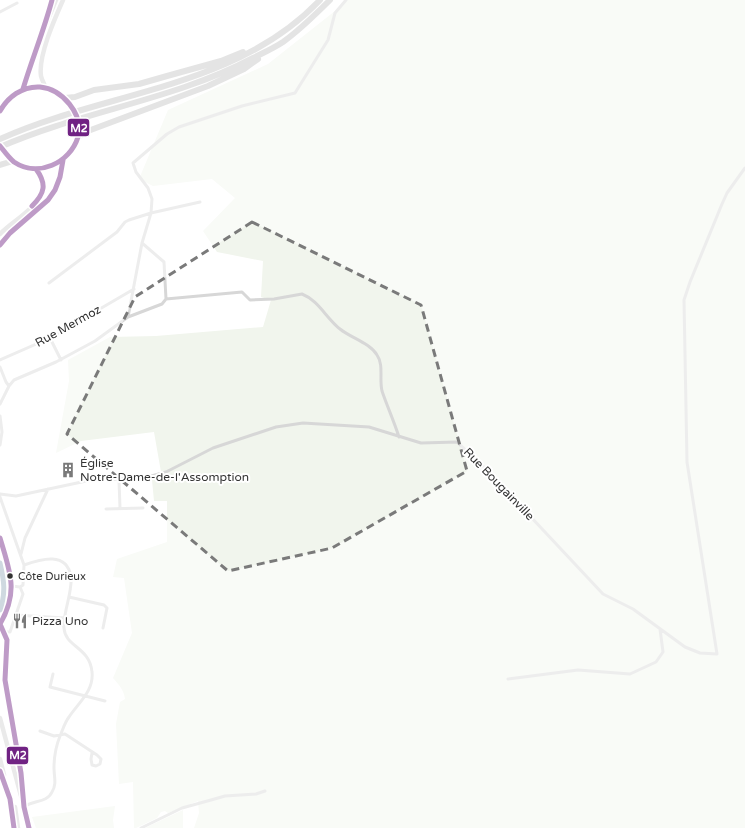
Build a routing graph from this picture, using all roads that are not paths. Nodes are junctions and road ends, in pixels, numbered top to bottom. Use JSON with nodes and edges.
{"nodes":[{"id":1,"x":52,"y":0,"type":"edge"},
{"id":2,"x":56,"y":0,"type":"edge"},
{"id":3,"x":63,"y":0,"type":"edge"},
{"id":4,"x":320,"y":0,"type":"edge"},
{"id":5,"x":330,"y":0,"type":"edge"},
{"id":6,"x":346,"y":0,"type":"edge"},
{"id":7,"x":17,"y":3,"type":"dead end"},
{"id":8,"x":0,"y":12,"type":"edge"},
{"id":9,"x":303,"y":16,"type":"junction"},
{"id":10,"x":47,"y":19,"type":"junction"},
{"id":11,"x":282,"y":43,"type":"junction"},
{"id":12,"x":46,"y":88,"type":"junction"},
{"id":13,"x":23,"y":89,"type":"junction"},
{"id":14,"x":65,"y":98,"type":"junction"},
{"id":15,"x":0,"y":111,"type":"edge"},
{"id":16,"x":77,"y":138,"type":"junction"},
{"id":17,"x":0,"y":139,"type":"edge"},
{"id":18,"x":0,"y":146,"type":"edge"},
{"id":19,"x":63,"y":160,"type":"junction"},
{"id":20,"x":12,"y":161,"type":"junction"},
{"id":21,"x":0,"y":165,"type":"edge"},
{"id":22,"x":745,"y":168,"type":"edge"},
{"id":23,"x":36,"y":169,"type":"junction"},
{"id":24,"x":200,"y":202,"type":"dead end"},
{"id":25,"x":151,"y":213,"type":"junction"},
{"id":26,"x":0,"y":234,"type":"edge"},
{"id":27,"x":142,"y":243,"type":"junction"},
{"id":28,"x":0,"y":245,"type":"edge"},
{"id":29,"x":49,"y":283,"type":"dead end"},
{"id":30,"x":134,"y":289,"type":"junction"},
{"id":31,"x":166,"y":299,"type":"junction"},
{"id":32,"x":128,"y":317,"type":"junction"},
{"id":33,"x":50,"y":338,"type":"junction"},
{"id":34,"x":0,"y":360,"type":"edge"},
{"id":35,"x":61,"y":360,"type":"junction"},
{"id":36,"x":0,"y":367,"type":"edge"},
{"id":37,"x":9,"y":386,"type":"junction"},
{"id":38,"x":0,"y":404,"type":"edge"},
{"id":39,"x":0,"y":416,"type":"edge"},
{"id":40,"x":399,"y":437,"type":"junction"},
{"id":41,"x":0,"y":445,"type":"edge"},
{"id":42,"x":119,"y":480,"type":"junction"},
{"id":43,"x":48,"y":489,"type":"junction"},
{"id":44,"x":0,"y":496,"type":"edge"},
{"id":45,"x":120,"y":508,"type":"junction"},
{"id":46,"x":143,"y":508,"type":"dead end"},
{"id":47,"x":106,"y":509,"type":"dead end"},
{"id":48,"x":0,"y":538,"type":"edge"},
{"id":49,"x":21,"y":554,"type":"junction"},
{"id":50,"x":24,"y":565,"type":"junction"},
{"id":51,"x":0,"y":573,"type":"edge"},
{"id":52,"x":11,"y":584,"type":"junction"},
{"id":53,"x":22,"y":586,"type":"junction"},
{"id":54,"x":69,"y":597,"type":"junction"},
{"id":55,"x":15,"y":615,"type":"junction"},
{"id":56,"x":65,"y":618,"type":"junction"},
{"id":57,"x":0,"y":624,"type":"edge"},
{"id":58,"x":103,"y":628,"type":"dead end"},
{"id":59,"x":660,"y":630,"type":"junction"},
{"id":60,"x":3,"y":632,"type":"junction"},
{"id":61,"x":53,"y":674,"type":"dead end"},
{"id":62,"x":508,"y":680,"type":"dead end"},
{"id":63,"x":85,"y":696,"type":"junction"},
{"id":64,"x":105,"y":701,"type":"dead end"},
{"id":65,"x":0,"y":718,"type":"edge"},
{"id":66,"x":40,"y":731,"type":"dead end"},
{"id":67,"x":60,"y":736,"type":"junction"},
{"id":68,"x":92,"y":753,"type":"dead end"},
{"id":69,"x":0,"y":759,"type":"edge"},
{"id":70,"x":0,"y":771,"type":"edge"},
{"id":71,"x":8,"y":789,"type":"junction"},
{"id":72,"x":265,"y":791,"type":"dead end"},
{"id":73,"x":24,"y":807,"type":"junction"},
{"id":74,"x":13,"y":828,"type":"edge"},
{"id":75,"x":18,"y":828,"type":"edge"},
{"id":76,"x":29,"y":828,"type":"edge"},
{"id":77,"x":141,"y":828,"type":"edge"}],
"edges":[{"from":1,"to":10,"type":"main road"},
{"from":2,"to":10,"type":"main road"},
{"from":3,"to":12,"type":"main road"},
{"from":4,"to":9,"type":"highway"},
{"from":5,"to":11,"type":"highway"},
{"from":6,"to":25,"type":"street"},
{"from":7,"to":8,"type":"street"},
{"from":9,"to":14,"type":"highway"},
{"from":9,"to":17,"type":"highway"},
{"from":10,"to":13,"type":"main road"},
{"from":11,"to":16,"type":"highway"},
{"from":11,"to":18,"type":"highway"},
{"from":12,"to":13,"type":"main road"},
{"from":12,"to":14,"type":"main road"},
{"from":13,"to":15,"type":"main road"},
{"from":14,"to":16,"type":"main road"},
{"from":16,"to":19,"type":"main road"},
{"from":18,"to":20,"type":"main road"},
{"from":19,"to":23,"type":"main road"},
{"from":19,"to":28,"type":"main road"},
{"from":20,"to":21,"type":"highway"},
{"from":20,"to":23,"type":"main road"},
{"from":22,"to":59,"type":"street","name":"Rue Bougainville"},
{"from":23,"to":26,"type":"main road"},
{"from":24,"to":25,"type":"street"},
{"from":25,"to":27,"type":"street"},
{"from":25,"to":29,"type":"street"},
{"from":27,"to":30,"type":"street"},
{"from":27,"to":31,"type":"street"},
{"from":30,"to":32,"type":"street"},
{"from":30,"to":33,"type":"street","name":"Rue Mermoz"},
{"from":31,"to":32,"type":"street"},
{"from":31,"to":40,"type":"street"},
{"from":32,"to":35,"type":"street"},
{"from":33,"to":34,"type":"street","name":"Rue Mermoz"},
{"from":33,"to":35,"type":"street"},
{"from":35,"to":37,"type":"street"},
{"from":36,"to":37,"type":"street"},
{"from":37,"to":38,"type":"street"},
{"from":39,"to":41,"type":"street"},
{"from":40,"to":42,"type":"street","name":"Rue Bougainville"},
{"from":40,"to":59,"type":"street","name":"Rue Bougainville"},
{"from":42,"to":43,"type":"street","name":"Rue Bougainville"},
{"from":42,"to":45,"type":"street"},
{"from":43,"to":44,"type":"street","name":"Rue Bougainville"},
{"from":43,"to":49,"type":"street"},
{"from":44,"to":49,"type":"street"},
{"from":45,"to":46,"type":"street"},
{"from":45,"to":47,"type":"street"},
{"from":48,"to":52,"type":"main road"},
{"from":49,"to":50,"type":"street"},
{"from":50,"to":53,"type":"street"},
{"from":50,"to":54,"type":"street"},
{"from":51,"to":52,"type":"street"},
{"from":52,"to":53,"type":"street"},
{"from":52,"to":57,"type":"street"},
{"from":53,"to":55,"type":"street"},
{"from":54,"to":56,"type":"street"},
{"from":54,"to":58,"type":"street"},
{"from":55,"to":56,"type":"street"},
{"from":55,"to":60,"type":"street"},
{"from":56,"to":63,"type":"street"},
{"from":57,"to":60,"type":"street"},
{"from":59,"to":62,"type":"street"},
{"from":60,"to":73,"type":"main road"},
{"from":61,"to":63,"type":"street"},
{"from":63,"to":64,"type":"street"},
{"from":63,"to":67,"type":"street"},
{"from":65,"to":73,"type":"main road"},
{"from":66,"to":67,"type":"street"},
{"from":67,"to":68,"type":"street"},
{"from":67,"to":73,"type":"street"},
{"from":69,"to":71,"type":"main road"},
{"from":70,"to":71,"type":"main road"},
{"from":71,"to":74,"type":"main road"},
{"from":71,"to":75,"type":"main road"},
{"from":72,"to":77,"type":"street"},
{"from":73,"to":76,"type":"main road"}]}
